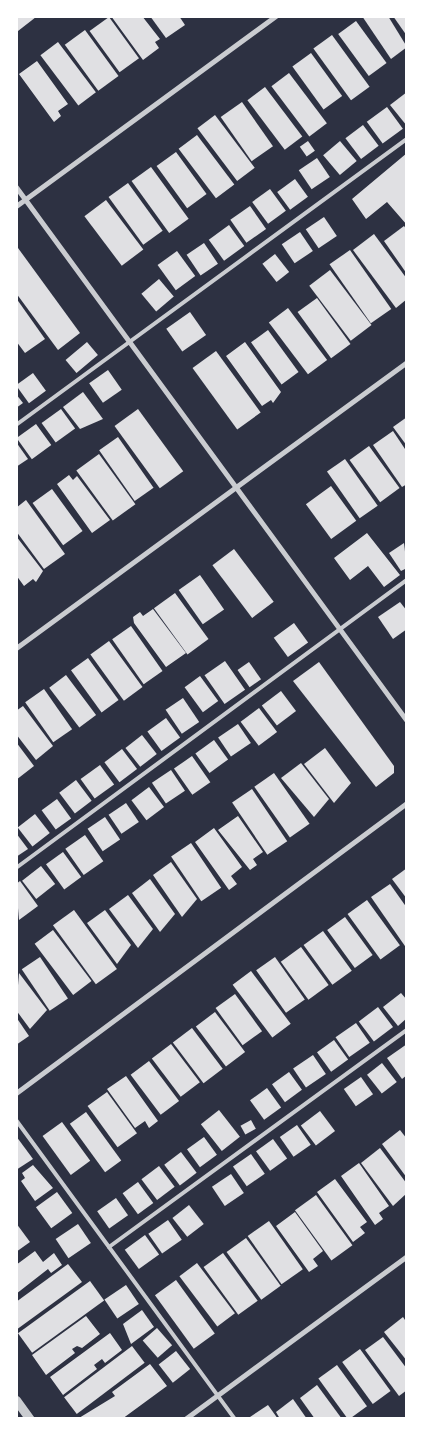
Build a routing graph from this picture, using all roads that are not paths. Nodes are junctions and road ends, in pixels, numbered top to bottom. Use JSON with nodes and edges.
{"nodes":[{"id":1,"x":276,"y":16,"type":"edge"},
{"id":2,"x":407,"y":139,"type":"edge"},
{"id":3,"x":16,"y":187,"type":"edge"},
{"id":4,"x":26,"y":199,"type":"junction"},
{"id":5,"x":16,"y":206,"type":"edge"},
{"id":6,"x":130,"y":342,"type":"junction"},
{"id":7,"x":407,"y":362,"type":"edge"},
{"id":8,"x":16,"y":425,"type":"edge"},
{"id":9,"x":236,"y":487,"type":"junction"},
{"id":10,"x":407,"y":580,"type":"edge"},
{"id":11,"x":340,"y":629,"type":"junction"},
{"id":12,"x":16,"y":648,"type":"edge"},
{"id":13,"x":407,"y":721,"type":"edge"},
{"id":14,"x":407,"y":803,"type":"edge"},
{"id":15,"x":16,"y":868,"type":"edge"},
{"id":16,"x":407,"y":1030,"type":"edge"},
{"id":17,"x":16,"y":1093,"type":"edge"},
{"id":18,"x":16,"y":1120,"type":"edge"},
{"id":19,"x":109,"y":1247,"type":"junction"},
{"id":20,"x":407,"y":1256,"type":"edge"},
{"id":21,"x":217,"y":1395,"type":"junction"},
{"id":22,"x":16,"y":1400,"type":"edge"},
{"id":23,"x":30,"y":1419,"type":"edge"},
{"id":24,"x":185,"y":1419,"type":"edge"},
{"id":25,"x":235,"y":1419,"type":"edge"}],
"edges":[{"from":1,"to":4,"type":"street"},
{"from":2,"to":6,"type":"lane"},
{"from":3,"to":4,"type":"street"},
{"from":4,"to":5,"type":"street"},
{"from":4,"to":6,"type":"street"},
{"from":6,"to":8,"type":"lane"},
{"from":6,"to":9,"type":"street"},
{"from":7,"to":9,"type":"street"},
{"from":9,"to":11,"type":"street"},
{"from":9,"to":12,"type":"street"},
{"from":10,"to":11,"type":"lane"},
{"from":11,"to":13,"type":"street"},
{"from":11,"to":15,"type":"lane"},
{"from":14,"to":17,"type":"street"},
{"from":16,"to":19,"type":"lane"},
{"from":18,"to":19,"type":"lane"},
{"from":19,"to":21,"type":"lane"},
{"from":20,"to":21,"type":"street"},
{"from":21,"to":24,"type":"street"},
{"from":21,"to":25,"type":"lane"},
{"from":22,"to":23,"type":"street"}]}
